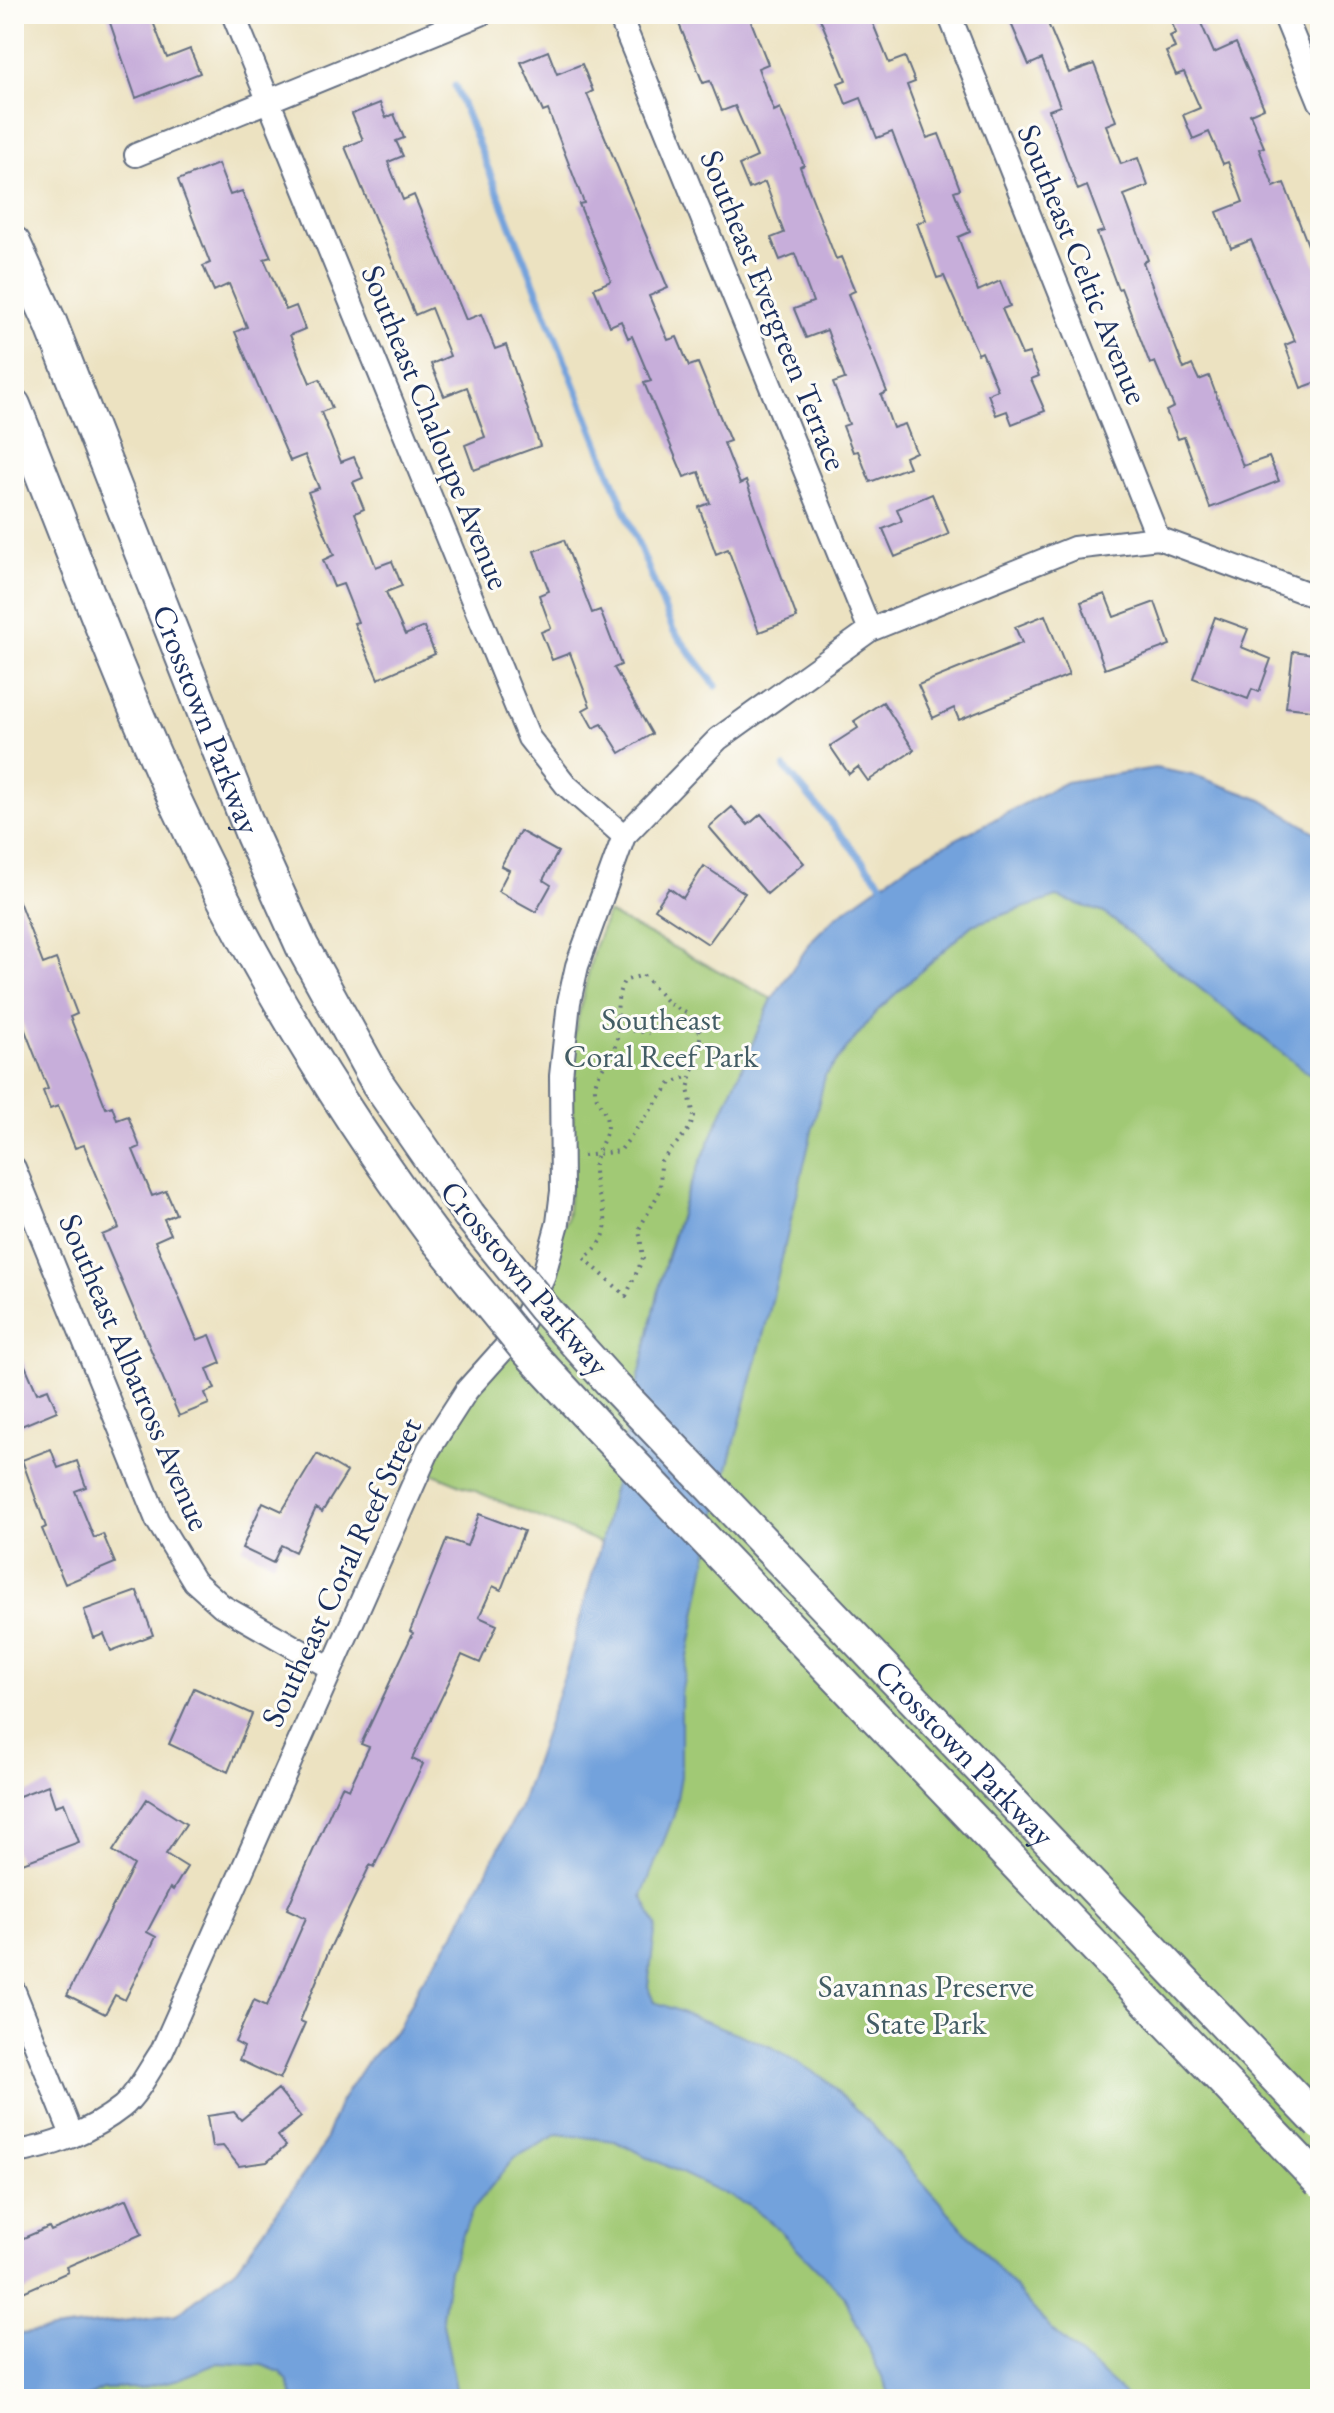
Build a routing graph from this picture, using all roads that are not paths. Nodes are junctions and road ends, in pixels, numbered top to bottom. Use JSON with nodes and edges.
{"nodes":[{"id":1,"x":233,"y":14,"type":"edge"},
{"id":2,"x":481,"y":14,"type":"edge"},
{"id":3,"x":619,"y":14,"type":"edge"},
{"id":4,"x":949,"y":14,"type":"edge"},
{"id":5,"x":1284,"y":14,"type":"edge"},
{"id":6,"x":1320,"y":102,"type":"edge"},
{"id":7,"x":268,"y":103,"type":"junction"},
{"id":8,"x":136,"y":155,"type":"dead end"},
{"id":9,"x":14,"y":243,"type":"edge"},
{"id":10,"x":14,"y":405,"type":"edge"},
{"id":11,"x":1158,"y":538,"type":"junction"},
{"id":12,"x":1320,"y":598,"type":"edge"},
{"id":13,"x":870,"y":630,"type":"junction"},
{"id":14,"x":624,"y":836,"type":"junction"},
{"id":15,"x":14,"y":1168,"type":"edge"},
{"id":16,"x":331,"y":1668,"type":"junction"},
{"id":17,"x":14,"y":1991,"type":"edge"},
{"id":18,"x":1320,"y":2124,"type":"edge"},
{"id":19,"x":72,"y":2135,"type":"junction"},
{"id":20,"x":14,"y":2152,"type":"edge"},
{"id":21,"x":1320,"y":2182,"type":"edge"}],
"edges":[{"from":1,"to":7,"type":"street","name":"Southeast Chaloupe Avenue"},
{"from":2,"to":7,"type":"street"},
{"from":3,"to":13,"type":"street","name":"Southeast Evergreen Terrace"},
{"from":4,"to":11,"type":"street","name":"Southeast Celtic Avenue"},
{"from":5,"to":6,"type":"street"},
{"from":7,"to":8,"type":"street"},
{"from":7,"to":14,"type":"street","name":"Southeast Chaloupe Avenue"},
{"from":9,"to":18,"type":"main road","name":"Crosstown Parkway","bridge":true},
{"from":10,"to":21,"type":"main road","name":"Crosstown Parkway","bridge":true},
{"from":11,"to":12,"type":"street","name":"Southeast Coral Reef Street"},
{"from":11,"to":13,"type":"street","name":"Southeast Coral Reef Street"},
{"from":13,"to":14,"type":"street","name":"Southeast Coral Reef Street"},
{"from":14,"to":16,"type":"street","name":"Southeast Coral Reef Street"},
{"from":15,"to":16,"type":"street","name":"Southeast Albatross Avenue"},
{"from":16,"to":19,"type":"street","name":"Southeast Coral Reef Street"},
{"from":17,"to":19,"type":"street"},
{"from":19,"to":20,"type":"street","name":"Southeast Coral Reef Street"}]}
